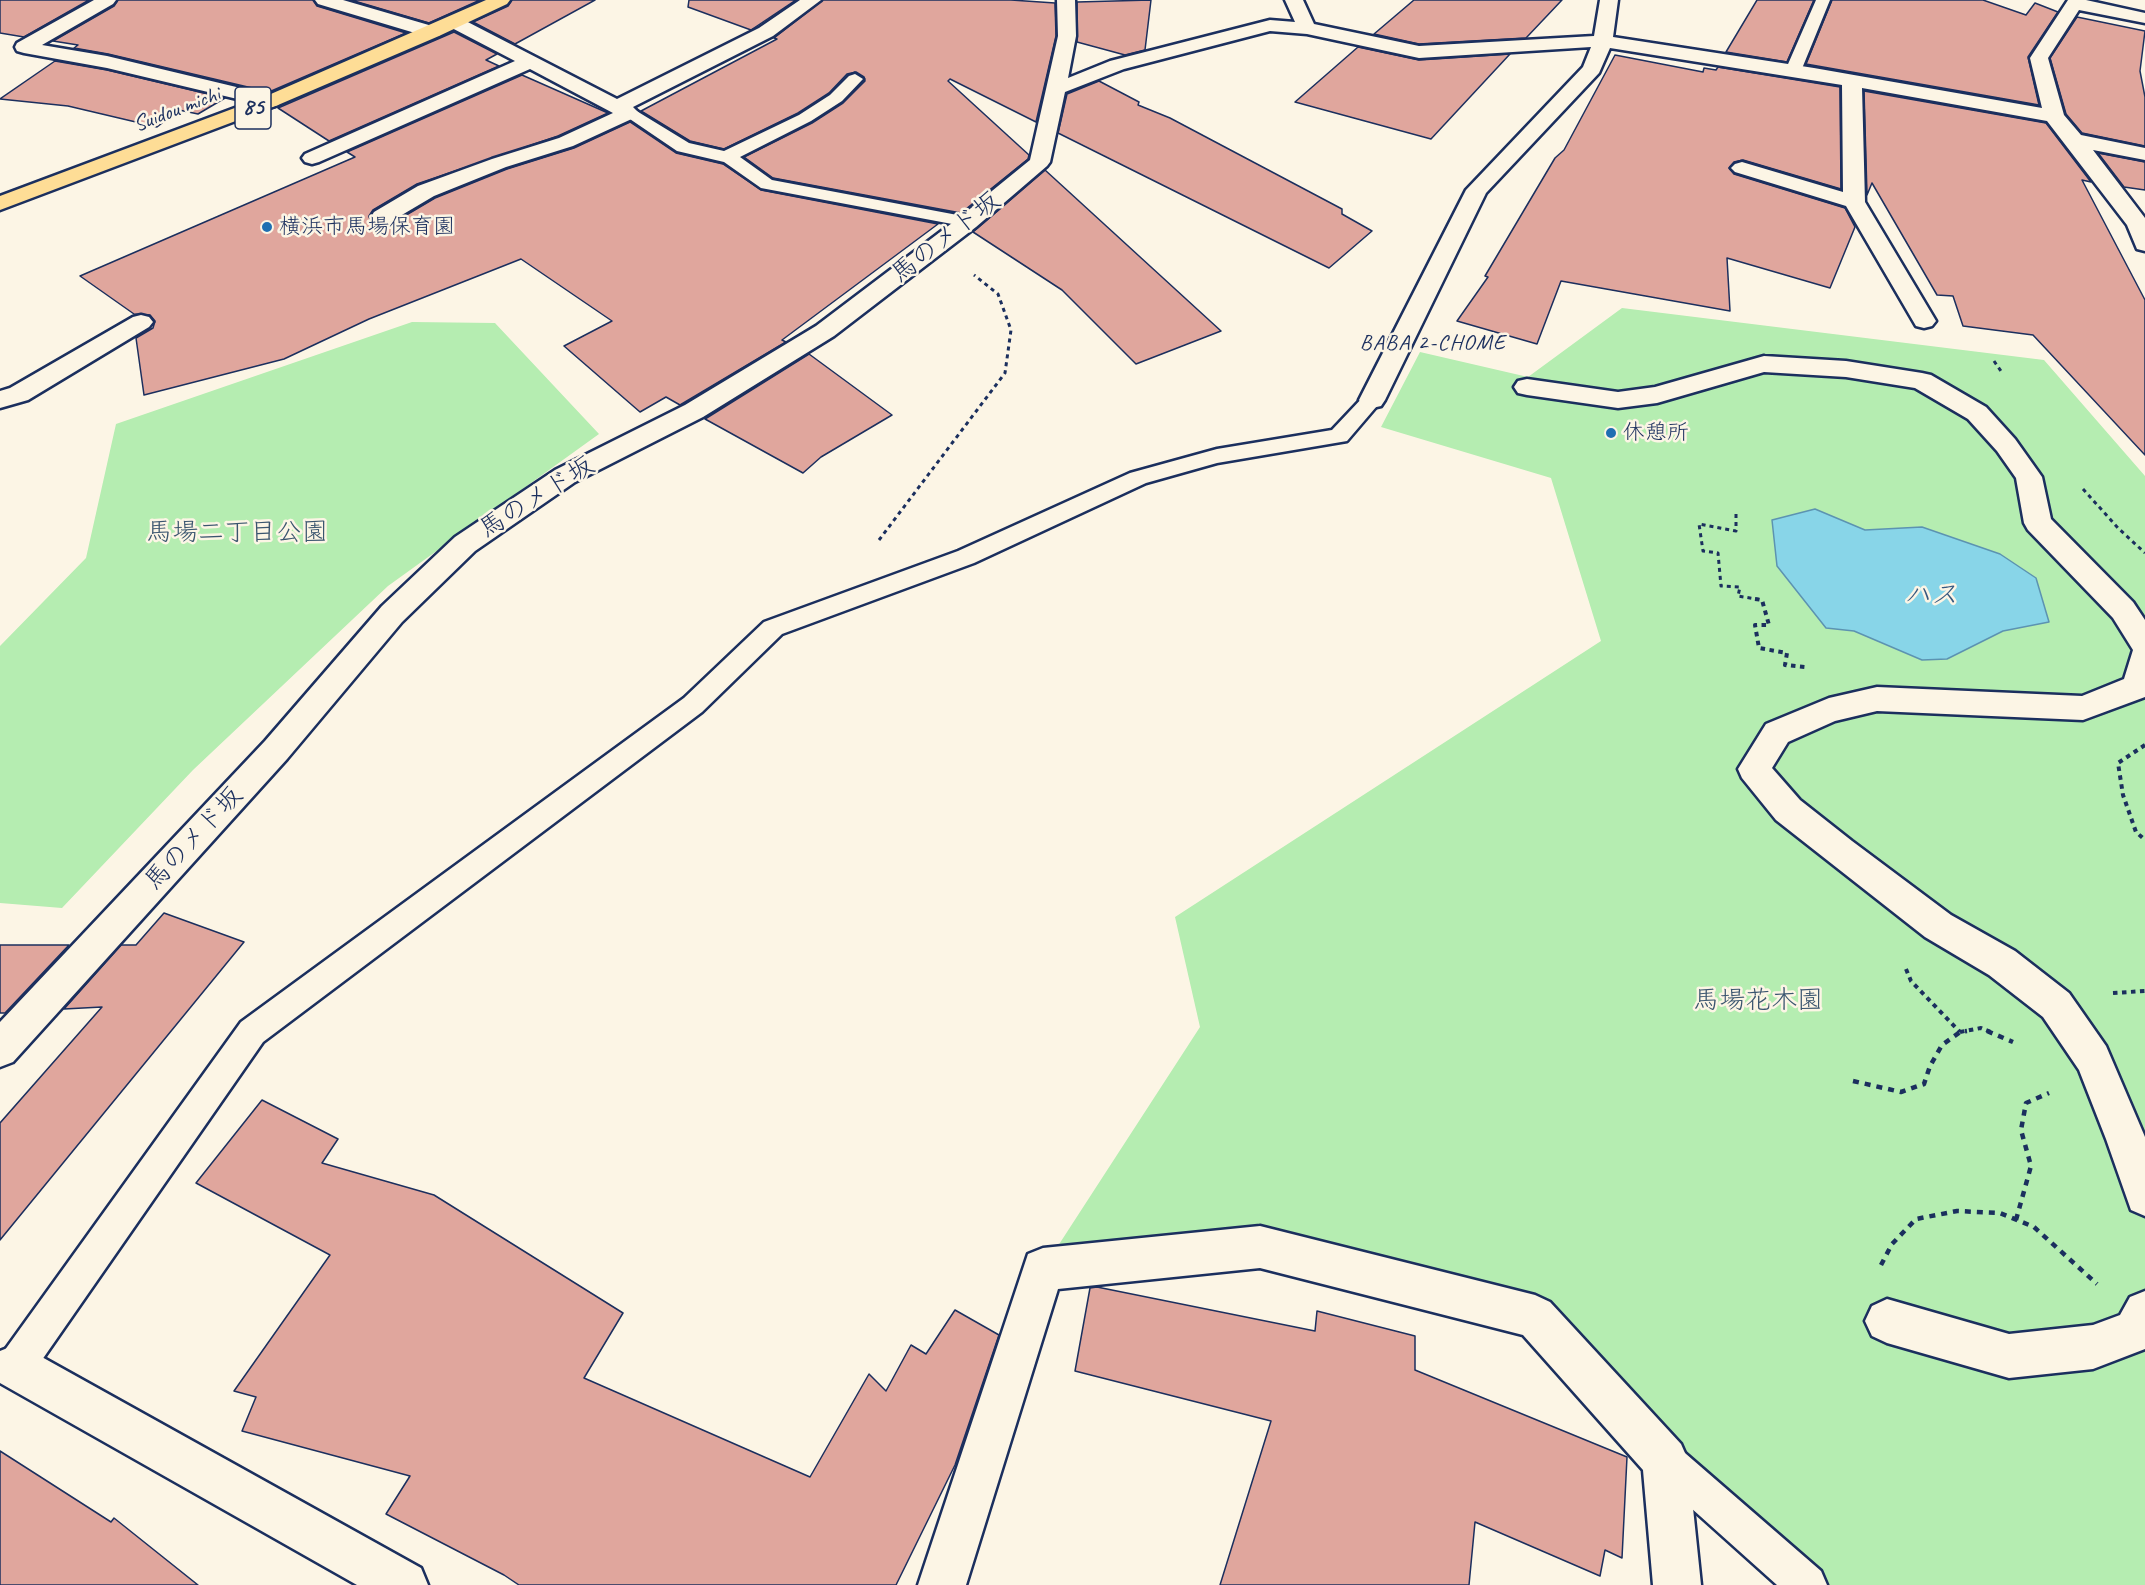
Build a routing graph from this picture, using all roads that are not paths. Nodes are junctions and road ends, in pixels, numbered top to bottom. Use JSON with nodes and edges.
{"nodes":[{"id":1,"x":107,"y":0,"type":"edge"},
{"id":2,"x":324,"y":0,"type":"edge"},
{"id":3,"x":501,"y":0,"type":"edge"},
{"id":4,"x":812,"y":0,"type":"edge"},
{"id":5,"x":1066,"y":0,"type":"edge"},
{"id":6,"x":1293,"y":0,"type":"edge"},
{"id":7,"x":1609,"y":0,"type":"edge"},
{"id":8,"x":1823,"y":0,"type":"edge"},
{"id":9,"x":2076,"y":2,"type":"edge"},
{"id":10,"x":2145,"y":18,"type":"edge"},
{"id":11,"x":454,"y":22,"type":"junction"},
{"id":12,"x":1307,"y":28,"type":"junction"},
{"id":13,"x":432,"y":32,"type":"junction"},
{"id":14,"x":1603,"y":41,"type":"junction"},
{"id":15,"x":530,"y":62,"type":"junction"},
{"id":16,"x":1794,"y":71,"type":"junction"},
{"id":17,"x":855,"y":79,"type":"dead end"},
{"id":18,"x":1852,"y":81,"type":"junction"},
{"id":19,"x":1056,"y":88,"type":"junction"},
{"id":20,"x":271,"y":101,"type":"junction"},
{"id":21,"x":623,"y":110,"type":"junction"},
{"id":22,"x":2054,"y":116,"type":"junction"},
{"id":23,"x":2074,"y":140,"type":"junction"},
{"id":24,"x":1755,"y":149,"type":"dead end"},
{"id":25,"x":2145,"y":154,"type":"edge"},
{"id":26,"x":726,"y":157,"type":"junction"},
{"id":27,"x":312,"y":158,"type":"dead end"},
{"id":28,"x":1742,"y":168,"type":"junction"},
{"id":29,"x":1732,"y":189,"type":"dead end"},
{"id":30,"x":1854,"y":202,"type":"junction"},
{"id":31,"x":0,"y":203,"type":"edge"},
{"id":32,"x":382,"y":217,"type":"dead end"},
{"id":33,"x":968,"y":222,"type":"junction"},
{"id":34,"x":2145,"y":244,"type":"edge"},
{"id":35,"x":1924,"y":321,"type":"dead end"},
{"id":36,"x":141,"y":322,"type":"dead end"},
{"id":37,"x":1527,"y":387,"type":"dead end"},
{"id":38,"x":0,"y":400,"type":"edge"},
{"id":39,"x":1372,"y":400,"type":"joint"},
{"id":40,"x":2145,"y":644,"type":"edge"},
{"id":41,"x":2145,"y":657,"type":"edge"},
{"id":42,"x":0,"y":1049,"type":"edge"},
{"id":43,"x":2145,"y":1196,"type":"edge"},
{"id":44,"x":1887,"y":1321,"type":"road end"},
{"id":45,"x":2140,"y":1321,"type":"edge"},
{"id":46,"x":15,"y":1368,"type":"joint"},
{"id":47,"x":1665,"y":1460,"type":"junction"},
{"id":48,"x":404,"y":1585,"type":"edge"},
{"id":49,"x":942,"y":1585,"type":"edge"},
{"id":50,"x":1677,"y":1585,"type":"edge"},
{"id":51,"x":1807,"y":1585,"type":"edge"}],
"edges":[{"from":1,"to":20,"type":"street"},
{"from":2,"to":13,"type":"street"},
{"from":3,"to":11,"type":"main road","name":"Suidou michi","number":"85"},
{"from":4,"to":21,"type":"street"},
{"from":5,"to":19,"type":"street","name":"馬のメド坂"},
{"from":6,"to":12,"type":"street"},
{"from":7,"to":14,"type":"street"},
{"from":8,"to":16,"type":"lane"},
{"from":9,"to":10,"type":"street"},
{"from":9,"to":22,"type":"street"},
{"from":11,"to":13,"type":"main road","name":"Suidou michi","number":"85"},
{"from":11,"to":15,"type":"street"},
{"from":12,"to":14,"type":"street"},
{"from":12,"to":19,"type":"street"},
{"from":13,"to":20,"type":"main road","name":"Suidou michi","number":"85"},
{"from":14,"to":16,"type":"street"},
{"from":14,"to":39,"type":"street"},
{"from":15,"to":21,"type":"street"},
{"from":15,"to":27,"type":"street"},
{"from":16,"to":18,"type":"street"},
{"from":17,"to":26,"type":"lane"},
{"from":18,"to":22,"type":"street"},
{"from":18,"to":30,"type":"street"},
{"from":19,"to":33,"type":"street","name":"馬のメド坂"},
{"from":20,"to":31,"type":"main road","name":"Suidou michi","number":"85"},
{"from":21,"to":26,"type":"lane"},
{"from":21,"to":32,"type":"street"},
{"from":22,"to":23,"type":"street"},
{"from":23,"to":25,"type":"street"},
{"from":23,"to":34,"type":"street"},
{"from":24,"to":28,"type":"street"},
{"from":26,"to":33,"type":"lane"},
{"from":28,"to":29,"type":"street"},
{"from":28,"to":30,"type":"street"},
{"from":30,"to":35,"type":"street"},
{"from":33,"to":42,"type":"street","name":"馬のメド坂"},
{"from":36,"to":38,"type":"street"},
{"from":37,"to":40,"type":"street"},
{"from":39,"to":46,"type":"lane"},
{"from":41,"to":43,"type":"street"},
{"from":44,"to":45,"type":"street"},
{"from":46,"to":48,"type":"street"},
{"from":47,"to":49,"type":"street"},
{"from":47,"to":50,"type":"street"},
{"from":47,"to":51,"type":"lane"}]}
